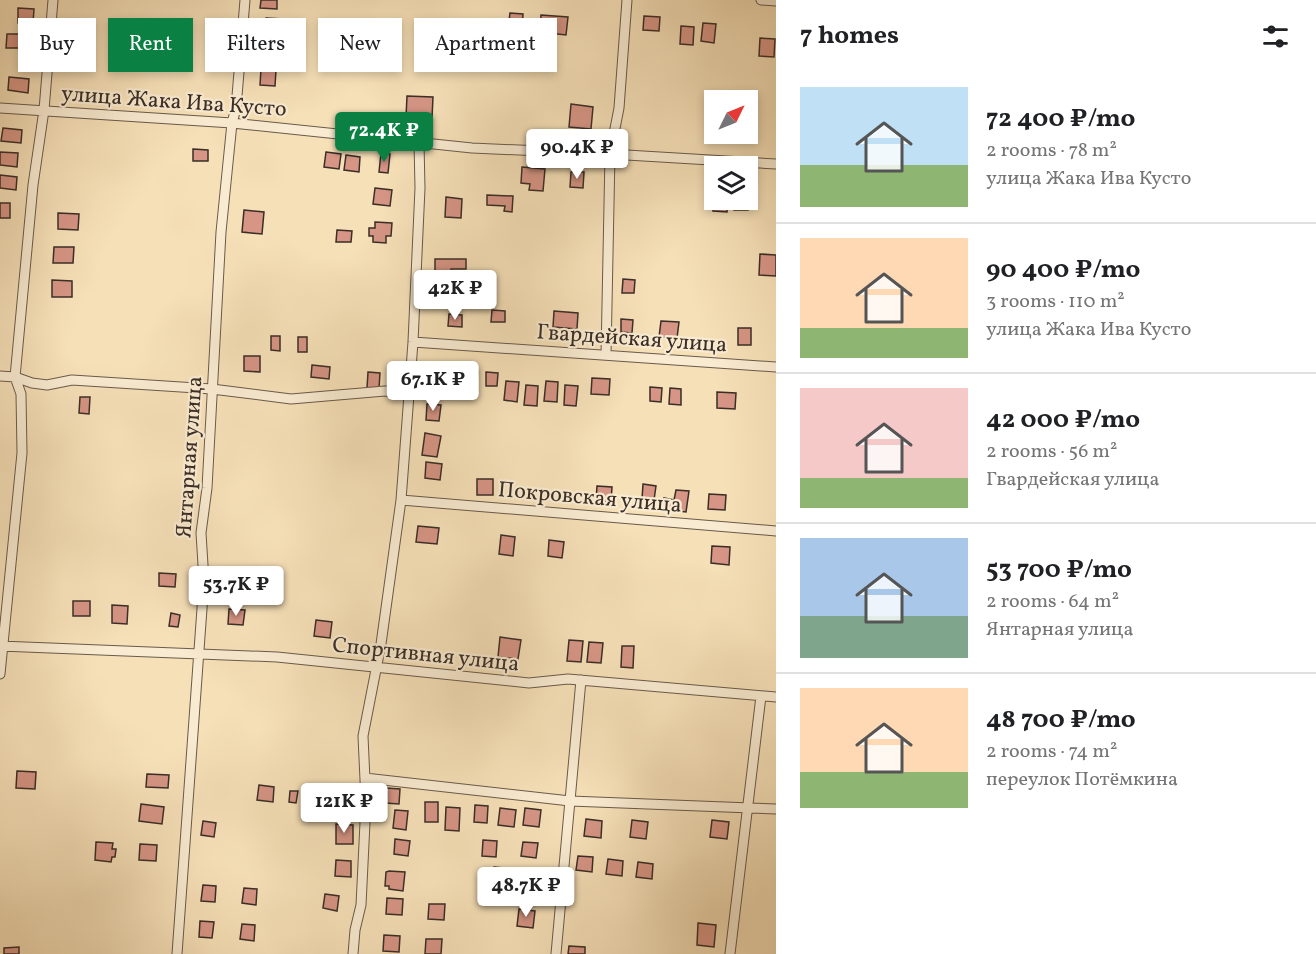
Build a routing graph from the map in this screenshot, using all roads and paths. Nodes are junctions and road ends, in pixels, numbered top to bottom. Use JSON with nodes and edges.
{"nodes":[{"id":1,"x":53,"y":0,"type":"edge"},
{"id":2,"x":245,"y":0,"type":"edge"},
{"id":3,"x":627,"y":0,"type":"edge"},
{"id":4,"x":761,"y":0,"type":"edge"},
{"id":5,"x":776,"y":1,"type":"edge"},
{"id":6,"x":0,"y":108,"type":"edge"},
{"id":7,"x":44,"y":110,"type":"junction"},
{"id":8,"x":232,"y":123,"type":"junction"},
{"id":9,"x":419,"y":143,"type":"junction"},
{"id":10,"x":610,"y":154,"type":"junction"},
{"id":11,"x":776,"y":164,"type":"edge"},
{"id":12,"x":413,"y":342,"type":"junction"},
{"id":13,"x":606,"y":355,"type":"junction"},
{"id":14,"x":776,"y":367,"type":"edge"},
{"id":15,"x":0,"y":376,"type":"edge"},
{"id":16,"x":15,"y":377,"type":"junction"},
{"id":17,"x":212,"y":389,"type":"junction"},
{"id":18,"x":408,"y":392,"type":"junction"},
{"id":19,"x":401,"y":500,"type":"junction"},
{"id":20,"x":776,"y":531,"type":"edge"},
{"id":21,"x":2,"y":646,"type":"edge"},
{"id":22,"x":199,"y":653,"type":"junction"},
{"id":23,"x":377,"y":668,"type":"junction"},
{"id":24,"x":0,"y":674,"type":"edge"},
{"id":25,"x":581,"y":680,"type":"junction"},
{"id":26,"x":761,"y":696,"type":"junction"},
{"id":27,"x":776,"y":697,"type":"edge"},
{"id":28,"x":365,"y":778,"type":"junction"},
{"id":29,"x":570,"y":801,"type":"junction"},
{"id":30,"x":747,"y":808,"type":"junction"},
{"id":31,"x":776,"y":809,"type":"edge"},
{"id":32,"x":177,"y":954,"type":"edge"},
{"id":33,"x":353,"y":954,"type":"edge"},
{"id":34,"x":556,"y":954,"type":"edge"},
{"id":35,"x":730,"y":954,"type":"edge"}],
"edges":[{"from":1,"to":7,"type":"street"},
{"from":2,"to":8,"type":"street","name":"Янтарная улица"},
{"from":3,"to":10,"type":"street"},
{"from":4,"to":5,"type":"street"},
{"from":6,"to":7,"type":"street","name":"улица Жака Ива Кусто"},
{"from":7,"to":8,"type":"street","name":"улица Жака Ива Кусто"},
{"from":7,"to":16,"type":"street"},
{"from":8,"to":9,"type":"street","name":"улица Жака Ива Кусто"},
{"from":8,"to":17,"type":"street","name":"Янтарная улица"},
{"from":9,"to":10,"type":"street","name":"улица Жака Ива Кусто"},
{"from":9,"to":12,"type":"street"},
{"from":10,"to":11,"type":"street","name":"улица Жака Ива Кусто"},
{"from":10,"to":13,"type":"street"},
{"from":12,"to":13,"type":"street","name":"Гвардейская улица"},
{"from":12,"to":18,"type":"street"},
{"from":13,"to":14,"type":"street","name":"Гвардейская улица"},
{"from":15,"to":16,"type":"street"},
{"from":16,"to":17,"type":"street"},
{"from":16,"to":21,"type":"street"},
{"from":17,"to":18,"type":"street"},
{"from":17,"to":22,"type":"street","name":"Янтарная улица"},
{"from":18,"to":19,"type":"street"},
{"from":19,"to":20,"type":"street","name":"Покровская улица"},
{"from":19,"to":23,"type":"street"},
{"from":21,"to":22,"type":"street","name":"Спортивная улица"},
{"from":21,"to":24,"type":"street"},
{"from":22,"to":23,"type":"street","name":"Спортивная улица"},
{"from":22,"to":32,"type":"street","name":"Янтарная улица"},
{"from":23,"to":25,"type":"street","name":"Спортивная улица"},
{"from":23,"to":28,"type":"street"},
{"from":25,"to":26,"type":"street","name":"Спортивная улица"},
{"from":25,"to":29,"type":"street"},
{"from":26,"to":27,"type":"street","name":"Спортивная улица"},
{"from":26,"to":30,"type":"street"},
{"from":28,"to":29,"type":"street"},
{"from":28,"to":33,"type":"street"},
{"from":29,"to":30,"type":"street"},
{"from":29,"to":34,"type":"street"},
{"from":30,"to":31,"type":"street"},
{"from":30,"to":35,"type":"street"}]}
